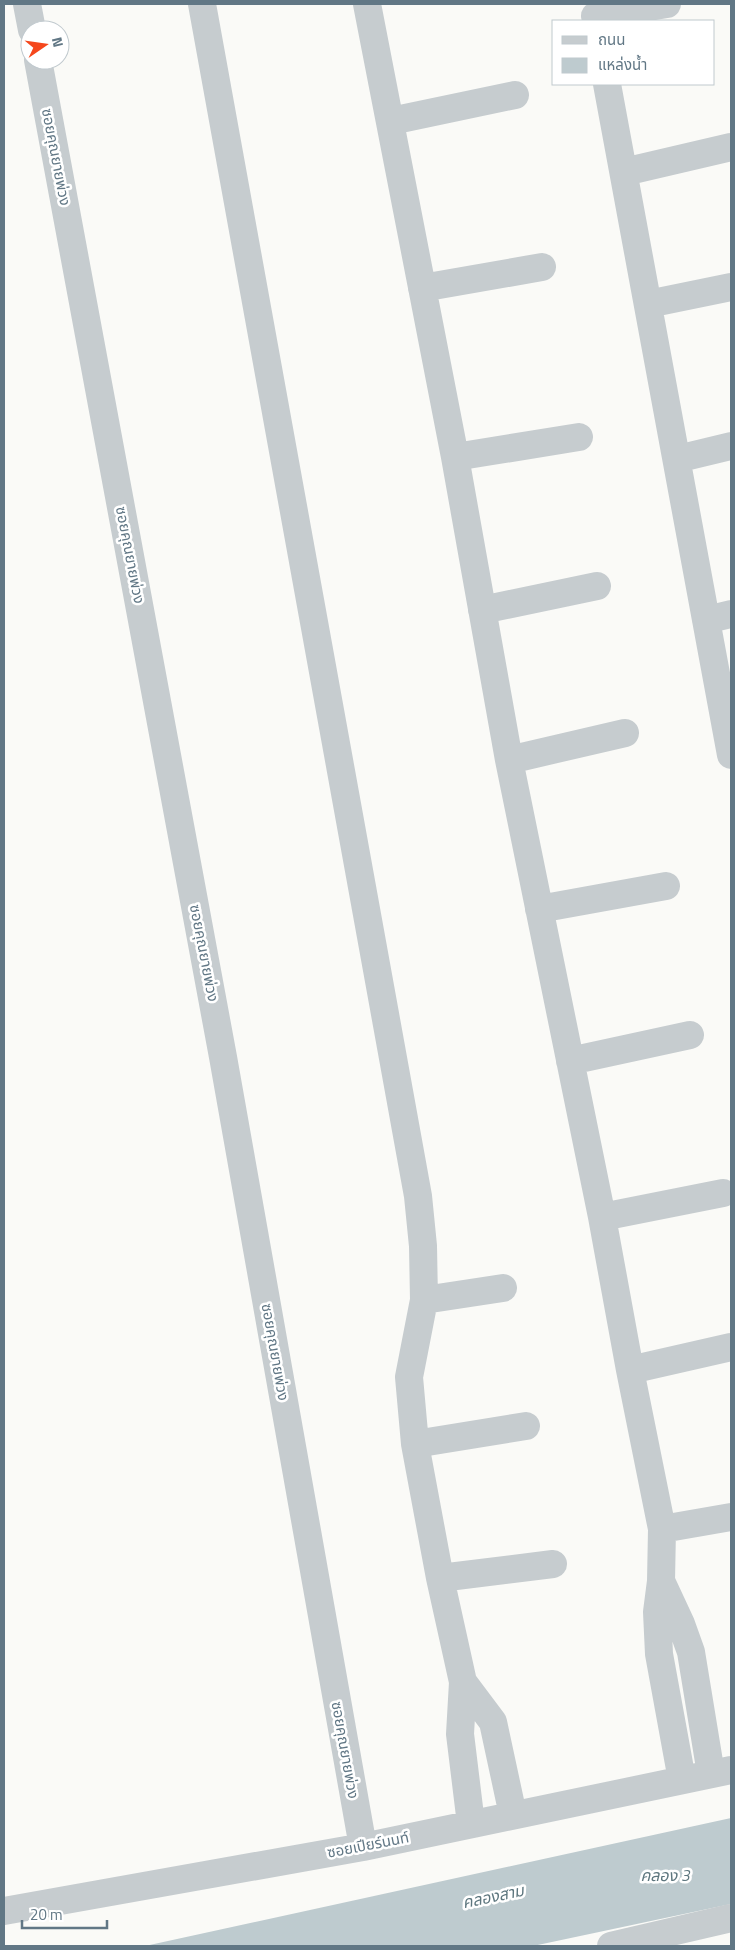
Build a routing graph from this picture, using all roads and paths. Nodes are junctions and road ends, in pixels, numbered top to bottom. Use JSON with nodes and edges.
{"nodes":[{"id":1,"x":27,"y":4,"type":"edge"},
{"id":2,"x":202,"y":4,"type":"edge"},
{"id":3,"x":367,"y":4,"type":"edge"},
{"id":4,"x":667,"y":4,"type":"edge"},
{"id":5,"x":594,"y":13,"type":"edge"},
{"id":6,"x":30,"y":20,"type":"edge"},
{"id":7,"x":40,"y":70,"type":"edge"},
{"id":8,"x":607,"y":85,"type":"edge"},
{"id":9,"x":515,"y":95,"type":"dead end"},
{"id":10,"x":391,"y":121,"type":"junction"},
{"id":11,"x":731,"y":147,"type":"edge"},
{"id":12,"x":624,"y":172,"type":"junction"},
{"id":13,"x":542,"y":267,"type":"dead end"},
{"id":14,"x":731,"y":287,"type":"edge"},
{"id":15,"x":422,"y":288,"type":"junction"},
{"id":16,"x":648,"y":304,"type":"junction"},
{"id":17,"x":579,"y":437,"type":"dead end"},
{"id":18,"x":731,"y":446,"type":"edge"},
{"id":19,"x":456,"y":457,"type":"junction"},
{"id":20,"x":677,"y":459,"type":"junction"},
{"id":21,"x":597,"y":586,"type":"dead end"},
{"id":22,"x":482,"y":610,"type":"junction"},
{"id":23,"x":719,"y":617,"type":"edge"},
{"id":24,"x":625,"y":733,"type":"dead end"},
{"id":25,"x":731,"y":755,"type":"edge"},
{"id":26,"x":509,"y":760,"type":"junction"},
{"id":27,"x":666,"y":886,"type":"dead end"},
{"id":28,"x":539,"y":910,"type":"junction"},
{"id":29,"x":690,"y":1035,"type":"dead end"},
{"id":30,"x":570,"y":1061,"type":"junction"},
{"id":31,"x":723,"y":1193,"type":"dead end"},
{"id":32,"x":602,"y":1216,"type":"junction"},
{"id":33,"x":503,"y":1288,"type":"dead end"},
{"id":34,"x":424,"y":1300,"type":"junction"},
{"id":35,"x":731,"y":1347,"type":"edge"},
{"id":36,"x":630,"y":1370,"type":"junction"},
{"id":37,"x":526,"y":1426,"type":"dead end"},
{"id":38,"x":415,"y":1444,"type":"junction"},
{"id":39,"x":731,"y":1518,"type":"edge"},
{"id":40,"x":662,"y":1528,"type":"junction"},
{"id":41,"x":553,"y":1564,"type":"dead end"},
{"id":42,"x":440,"y":1578,"type":"junction"},
{"id":43,"x":661,"y":1581,"type":"junction"},
{"id":44,"x":463,"y":1682,"type":"junction"},
{"id":45,"x":721,"y":1772,"type":"edge"},
{"id":46,"x":682,"y":1780,"type":"junction"},
{"id":47,"x":513,"y":1815,"type":"junction"},
{"id":48,"x":471,"y":1824,"type":"junction"},
{"id":49,"x":362,"y":1847,"type":"junction"},
{"id":50,"x":4,"y":1911,"type":"edge"},
{"id":51,"x":731,"y":1918,"type":"edge"},
{"id":52,"x":666,"y":1940,"type":"edge"},
{"id":53,"x":611,"y":1946,"type":"edge"}],
"edges":[{"from":1,"to":6,"type":"street"},
{"from":2,"to":34,"type":"street"},
{"from":3,"to":10,"type":"street"},
{"from":4,"to":5,"type":"street"},
{"from":7,"to":49,"type":"street","name":"ซอยคุณยายพ่วง"},
{"from":8,"to":12,"type":"street"},
{"from":9,"to":10,"type":"street"},
{"from":10,"to":15,"type":"street"},
{"from":11,"to":12,"type":"street"},
{"from":12,"to":16,"type":"street"},
{"from":13,"to":15,"type":"street"},
{"from":14,"to":16,"type":"street"},
{"from":15,"to":19,"type":"street"},
{"from":16,"to":20,"type":"street"},
{"from":17,"to":19,"type":"street"},
{"from":18,"to":20,"type":"street"},
{"from":19,"to":22,"type":"street"},
{"from":20,"to":23,"type":"street"},
{"from":21,"to":22,"type":"street"},
{"from":22,"to":26,"type":"street"},
{"from":23,"to":25,"type":"street"},
{"from":24,"to":26,"type":"street"},
{"from":26,"to":28,"type":"street"},
{"from":27,"to":28,"type":"street"},
{"from":28,"to":30,"type":"street"},
{"from":29,"to":30,"type":"street"},
{"from":30,"to":32,"type":"street"},
{"from":31,"to":32,"type":"street"},
{"from":32,"to":36,"type":"street"},
{"from":33,"to":34,"type":"street"},
{"from":34,"to":38,"type":"street"},
{"from":35,"to":36,"type":"street"},
{"from":36,"to":40,"type":"street"},
{"from":37,"to":38,"type":"street"},
{"from":38,"to":42,"type":"street"},
{"from":39,"to":40,"type":"street"},
{"from":40,"to":43,"type":"street"},
{"from":41,"to":42,"type":"street"},
{"from":42,"to":44,"type":"street"},
{"from":43,"to":45,"type":"street"},
{"from":43,"to":46,"type":"street"},
{"from":44,"to":47,"type":"street"},
{"from":44,"to":48,"type":"street"},
{"from":45,"to":46,"type":"street","name":"ซอยเปียร์นนท์"},
{"from":46,"to":47,"type":"street","name":"ซอยเปียร์นนท์"},
{"from":47,"to":48,"type":"street","name":"ซอยเปียร์นนท์"},
{"from":48,"to":49,"type":"street","name":"ซอยเปียร์นนท์"},
{"from":49,"to":50,"type":"street","name":"ซอยเปียร์นนท์"},
{"from":51,"to":52,"type":"street"},
{"from":52,"to":53,"type":"street"}]}
